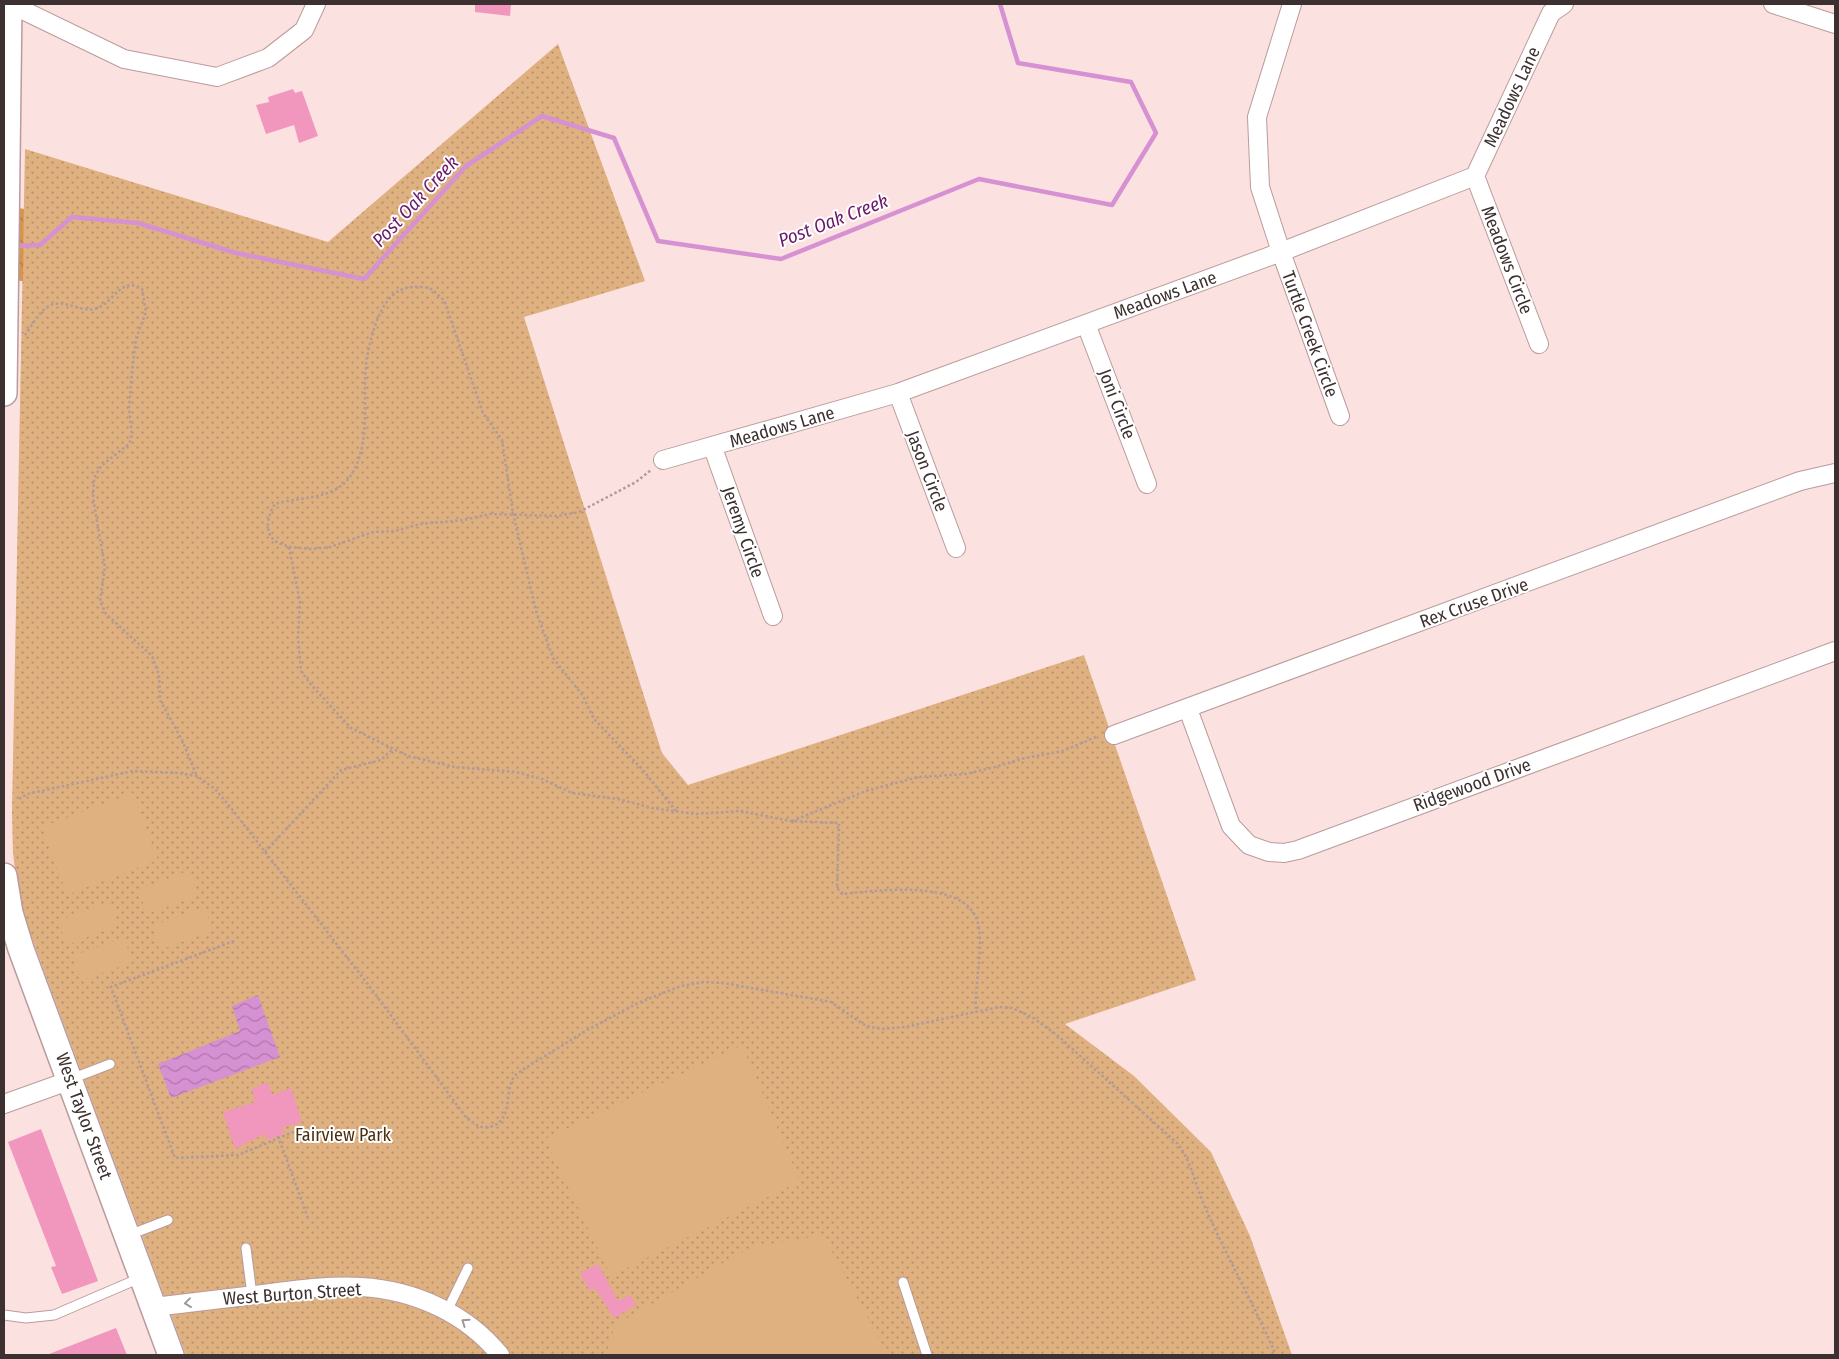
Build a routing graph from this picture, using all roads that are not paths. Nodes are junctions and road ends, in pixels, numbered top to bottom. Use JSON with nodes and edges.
{"nodes":[{"id":1,"x":9,"y":4,"type":"edge"},
{"id":2,"x":316,"y":4,"type":"edge"},
{"id":3,"x":1292,"y":4,"type":"edge"},
{"id":4,"x":1564,"y":4,"type":"edge"},
{"id":5,"x":1773,"y":4,"type":"edge"},
{"id":6,"x":1835,"y":24,"type":"edge"},
{"id":7,"x":1475,"y":176,"type":"junction"},
{"id":8,"x":1281,"y":252,"type":"junction"},
{"id":9,"x":5,"y":286,"type":"edge"},
{"id":10,"x":1086,"y":324,"type":"junction"},
{"id":11,"x":1539,"y":344,"type":"dead end"},
{"id":12,"x":4,"y":393,"type":"edge"},
{"id":13,"x":898,"y":393,"type":"junction"},
{"id":14,"x":1340,"y":416,"type":"dead end"},
{"id":15,"x":713,"y":448,"type":"junction"},
{"id":16,"x":664,"y":460,"type":"road end"},
{"id":17,"x":1835,"y":473,"type":"edge"},
{"id":18,"x":1147,"y":484,"type":"dead end"},
{"id":19,"x":956,"y":548,"type":"dead end"},
{"id":20,"x":773,"y":616,"type":"dead end"},
{"id":21,"x":1835,"y":651,"type":"edge"},
{"id":22,"x":1188,"y":710,"type":"junction"},
{"id":23,"x":1114,"y":735,"type":"road end"},
{"id":24,"x":4,"y":876,"type":"edge"},
{"id":25,"x":110,"y":1064,"type":"dead end"},
{"id":26,"x":71,"y":1080,"type":"junction"},
{"id":27,"x":4,"y":1104,"type":"edge"},
{"id":28,"x":168,"y":1220,"type":"dead end"},
{"id":29,"x":128,"y":1235,"type":"junction"},
{"id":30,"x":246,"y":1248,"type":"dead end"},
{"id":31,"x":468,"y":1268,"type":"dead end"},
{"id":32,"x":143,"y":1277,"type":"junction"},
{"id":33,"x":903,"y":1282,"type":"dead end"},
{"id":34,"x":252,"y":1295,"type":"junction"},
{"id":35,"x":154,"y":1307,"type":"junction"},
{"id":36,"x":447,"y":1311,"type":"junction"},
{"id":37,"x":4,"y":1315,"type":"edge"},
{"id":38,"x":171,"y":1355,"type":"edge"},
{"id":39,"x":500,"y":1355,"type":"edge"},
{"id":40,"x":927,"y":1355,"type":"edge"}],
"edges":[{"from":1,"to":2,"type":"street"},
{"from":1,"to":9,"type":"main road"},
{"from":3,"to":8,"type":"street","name":"Turtle Creek Circle"},
{"from":4,"to":7,"type":"street","name":"Meadows Lane"},
{"from":5,"to":6,"type":"street"},
{"from":7,"to":8,"type":"street","name":"Meadows Lane"},
{"from":7,"to":11,"type":"street","name":"Meadows Circle"},
{"from":8,"to":10,"type":"street","name":"Meadows Lane"},
{"from":8,"to":14,"type":"street","name":"Turtle Creek Circle"},
{"from":9,"to":12,"type":"main road"},
{"from":10,"to":13,"type":"street","name":"Meadows Lane"},
{"from":10,"to":18,"type":"street","name":"Joni Circle"},
{"from":13,"to":15,"type":"street","name":"Meadows Lane"},
{"from":13,"to":19,"type":"street","name":"Jason Circle"},
{"from":15,"to":16,"type":"street","name":"Meadows Lane"},
{"from":15,"to":20,"type":"street","name":"Jeremy Circle"},
{"from":17,"to":22,"type":"street","name":"Rex Cruse Drive"},
{"from":21,"to":22,"type":"street","name":"Ridgewood Drive"},
{"from":22,"to":23,"type":"street","name":"Rex Cruse Drive"},
{"from":24,"to":26,"type":"main road","name":"West Taylor Street"},
{"from":25,"to":26,"type":"lane"},
{"from":26,"to":27,"type":"street"},
{"from":26,"to":29,"type":"main road","name":"West Taylor Street"},
{"from":28,"to":29,"type":"lane"},
{"from":29,"to":32,"type":"main road","name":"West Taylor Street"},
{"from":30,"to":34,"type":"lane"},
{"from":31,"to":36,"type":"lane"},
{"from":32,"to":35,"type":"main road","name":"West Taylor Street"},
{"from":32,"to":37,"type":"lane"},
{"from":33,"to":40,"type":"lane"},
{"from":34,"to":35,"type":"street","name":"West Burton Street","one_way":true},
{"from":34,"to":36,"type":"street","name":"West Burton Street"},
{"from":35,"to":38,"type":"main road","name":"West Taylor Street"},
{"from":39,"to":36,"type":"street","name":"West Burton Street","one_way":true}]}
